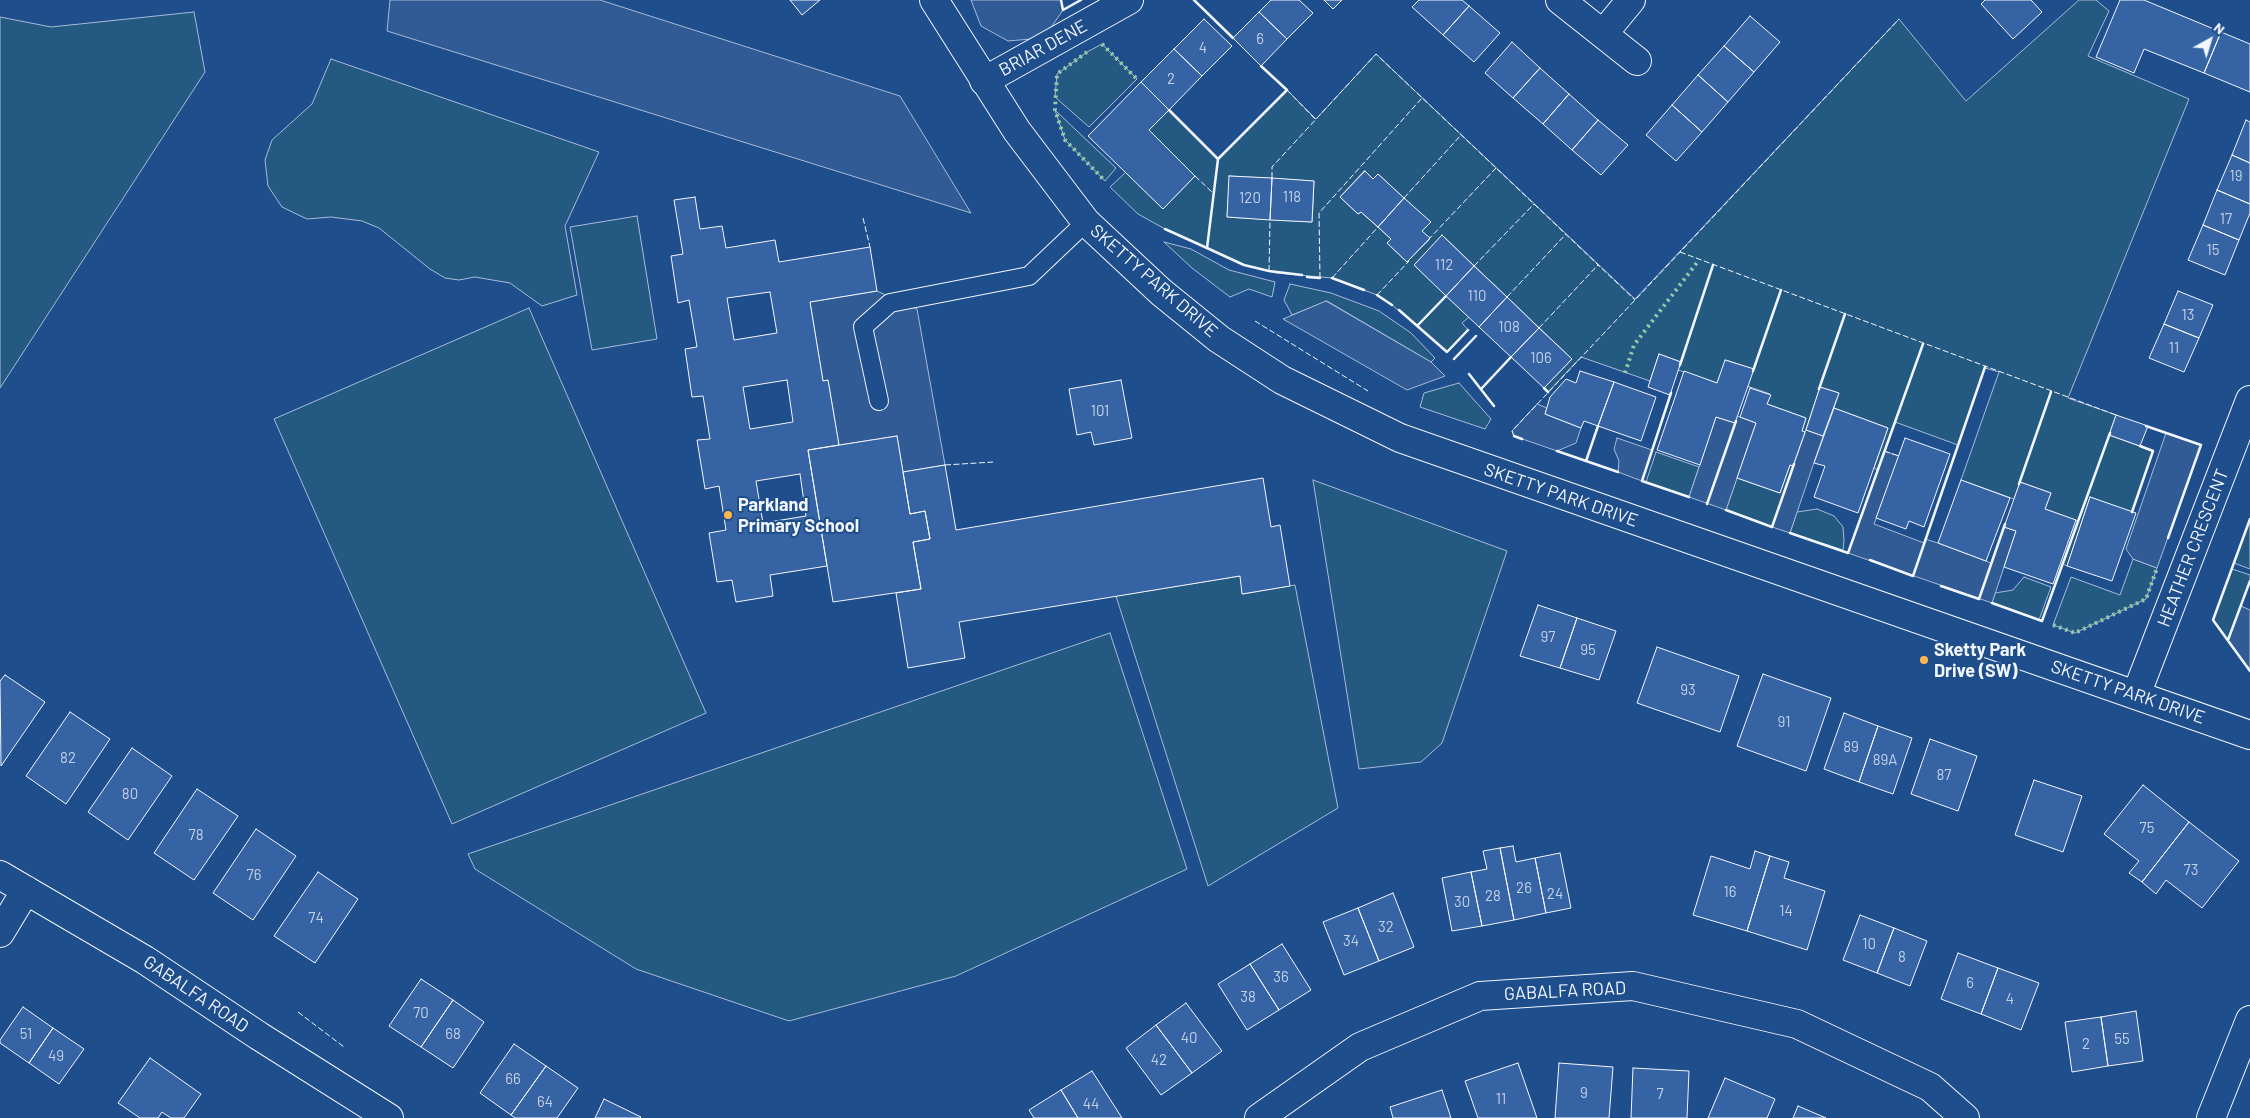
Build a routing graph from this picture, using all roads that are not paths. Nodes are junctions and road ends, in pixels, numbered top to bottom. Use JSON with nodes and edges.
{"nodes":[{"id":1,"x":934,"y":0,"type":"edge"},
{"id":2,"x":954,"y":0,"type":"edge"},
{"id":3,"x":1129,"y":0,"type":"edge"},
{"id":4,"x":1560,"y":0,"type":"edge"},
{"id":5,"x":1631,"y":0,"type":"edge"},
{"id":6,"x":1603,"y":34,"type":"junction"},
{"id":7,"x":1637,"y":61,"type":"dead end"},
{"id":8,"x":984,"y":81,"type":"junction"},
{"id":9,"x":1086,"y":222,"type":"junction"},
{"id":10,"x":2250,"y":400,"type":"edge"},
{"id":11,"x":879,"y":401,"type":"dead end"},
{"id":12,"x":2136,"y":695,"type":"junction"},
{"id":13,"x":2250,"y":735,"type":"edge"},
{"id":14,"x":0,"y":874,"type":"edge"},
{"id":15,"x":26,"y":890,"type":"junction"},
{"id":16,"x":0,"y":934,"type":"edge"},
{"id":17,"x":2250,"y":1020,"type":"edge"},
{"id":18,"x":389,"y":1118,"type":"edge"},
{"id":19,"x":1258,"y":1118,"type":"edge"},
{"id":20,"x":1965,"y":1118,"type":"edge"},
{"id":21,"x":2211,"y":1118,"type":"edge"}],
"edges":[{"from":1,"to":8,"type":"street","name":"SKETTY PARK DRIVE"},
{"from":2,"to":8,"type":"street","name":"SKETTY PARK DRIVE"},
{"from":3,"to":8,"type":"street","name":"BRIAR DENE"},
{"from":4,"to":6,"type":"street"},
{"from":5,"to":6,"type":"street"},
{"from":6,"to":7,"type":"street"},
{"from":8,"to":9,"type":"street","name":"SKETTY PARK DRIVE"},
{"from":9,"to":11,"type":"lane"},
{"from":9,"to":12,"type":"street","name":"SKETTY PARK DRIVE"},
{"from":10,"to":12,"type":"street","name":"HEATHER CRESCENT"},
{"from":12,"to":13,"type":"street","name":"SKETTY PARK DRIVE"},
{"from":14,"to":15,"type":"street","name":"GABALFA ROAD"},
{"from":15,"to":16,"type":"street"},
{"from":15,"to":18,"type":"street","name":"GABALFA ROAD"},
{"from":17,"to":21,"type":"street"},
{"from":19,"to":20,"type":"street","name":"GABALFA ROAD"}]}
